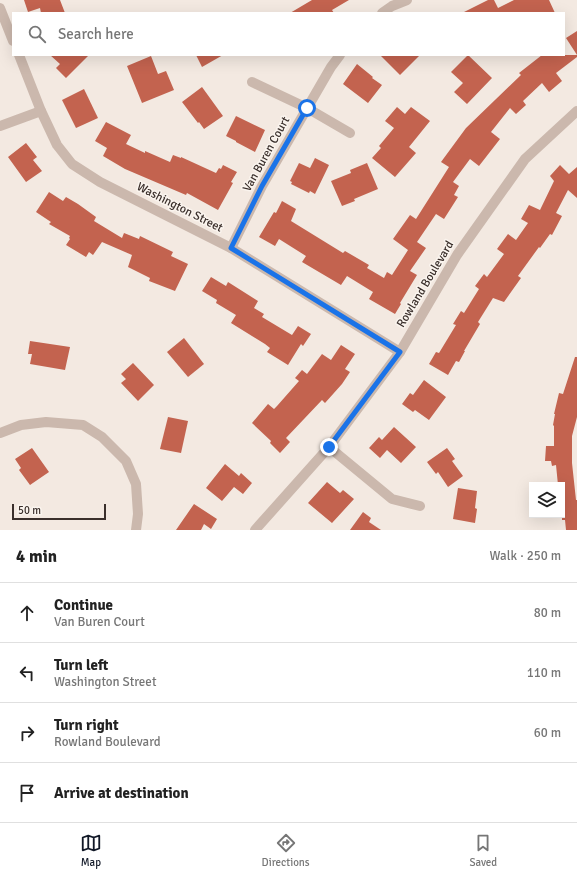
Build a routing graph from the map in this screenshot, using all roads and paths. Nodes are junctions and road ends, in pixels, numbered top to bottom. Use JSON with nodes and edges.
{"nodes":[{"id":1,"x":407,"y":0,"type":"edge"},
{"id":2,"x":0,"y":8,"type":"edge"},
{"id":3,"x":383,"y":12,"type":"edge"},
{"id":4,"x":12,"y":38,"type":"edge"},
{"id":5,"x":18,"y":56,"type":"edge"},
{"id":6,"x":339,"y":56,"type":"edge"},
{"id":7,"x":252,"y":82,"type":"dead end"},
{"id":8,"x":307,"y":108,"type":"junction"},
{"id":9,"x":41,"y":111,"type":"junction"},
{"id":10,"x":577,"y":111,"type":"edge"},
{"id":11,"x":0,"y":126,"type":"edge"},
{"id":12,"x":350,"y":133,"type":"dead end"},
{"id":13,"x":231,"y":248,"type":"junction"},
{"id":14,"x":400,"y":352,"type":"junction"},
{"id":15,"x":0,"y":433,"type":"edge"},
{"id":16,"x":329,"y":447,"type":"junction"},
{"id":17,"x":420,"y":506,"type":"dead end"},
{"id":18,"x":136,"y":530,"type":"edge"},
{"id":19,"x":255,"y":530,"type":"edge"}],
"edges":[{"from":1,"to":3,"type":"street"},
{"from":2,"to":4,"type":"street"},
{"from":5,"to":9,"type":"street","name":"Washington Street"},
{"from":6,"to":8,"type":"street","name":"Van Buren Court"},
{"from":7,"to":8,"type":"street"},
{"from":8,"to":12,"type":"street"},
{"from":8,"to":13,"type":"street","name":"Van Buren Court"},
{"from":9,"to":11,"type":"street"},
{"from":9,"to":13,"type":"street","name":"Washington Street"},
{"from":10,"to":14,"type":"street","name":"Rowland Boulevard"},
{"from":13,"to":14,"type":"street","name":"Washington Street"},
{"from":14,"to":16,"type":"street","name":"Rowland Boulevard"},
{"from":15,"to":18,"type":"street"},
{"from":16,"to":17,"type":"street"},
{"from":16,"to":19,"type":"street","name":"Rowland Boulevard"}]}
